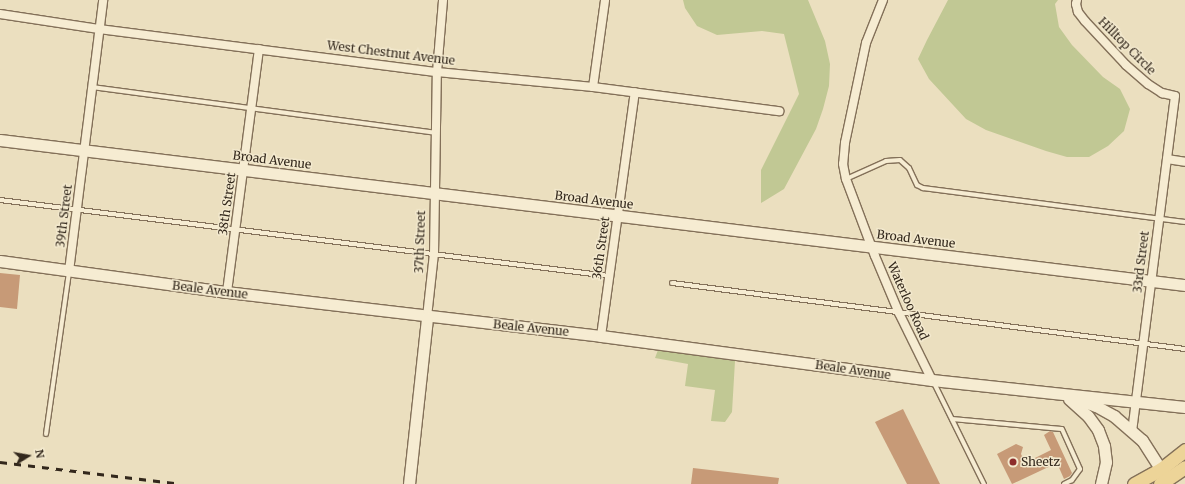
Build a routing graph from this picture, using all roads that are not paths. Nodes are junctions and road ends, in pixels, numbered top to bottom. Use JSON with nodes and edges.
{"nodes":[{"id":1,"x":103,"y":0,"type":"edge"},
{"id":2,"x":443,"y":0,"type":"edge"},
{"id":3,"x":605,"y":0,"type":"edge"},
{"id":4,"x":883,"y":0,"type":"edge"},
{"id":5,"x":1077,"y":0,"type":"edge"},
{"id":6,"x":0,"y":14,"type":"edge"},
{"id":7,"x":100,"y":30,"type":"junction"},
{"id":8,"x":259,"y":49,"type":"junction"},
{"id":9,"x":437,"y":72,"type":"junction"},
{"id":10,"x":92,"y":87,"type":"junction"},
{"id":11,"x":593,"y":87,"type":"junction"},
{"id":12,"x":635,"y":92,"type":"junction"},
{"id":13,"x":1175,"y":96,"type":"joint"},
{"id":14,"x":252,"y":107,"type":"junction"},
{"id":15,"x":779,"y":111,"type":"dead end"},
{"id":16,"x":435,"y":133,"type":"junction"},
{"id":17,"x":0,"y":140,"type":"edge"},
{"id":18,"x":84,"y":150,"type":"junction"},
{"id":19,"x":1166,"y":159,"type":"junction"},
{"id":20,"x":1185,"y":162,"type":"edge"},
{"id":21,"x":243,"y":170,"type":"junction"},
{"id":22,"x":846,"y":179,"type":"junction"},
{"id":23,"x":434,"y":193,"type":"junction"},
{"id":24,"x":0,"y":200,"type":"edge"},
{"id":25,"x":77,"y":209,"type":"junction"},
{"id":26,"x":618,"y":216,"type":"junction"},
{"id":27,"x":1159,"y":219,"type":"junction"},
{"id":28,"x":1185,"y":222,"type":"edge"},
{"id":29,"x":235,"y":230,"type":"junction"},
{"id":30,"x":872,"y":247,"type":"junction"},
{"id":31,"x":434,"y":254,"type":"junction"},
{"id":32,"x":0,"y":261,"type":"edge"},
{"id":33,"x":69,"y":271,"type":"junction"},
{"id":34,"x":610,"y":276,"type":"junction"},
{"id":35,"x":1151,"y":280,"type":"junction"},
{"id":36,"x":672,"y":283,"type":"dead end"},
{"id":37,"x":1185,"y":285,"type":"edge"},
{"id":38,"x":227,"y":292,"type":"junction"},
{"id":39,"x":899,"y":313,"type":"junction"},
{"id":40,"x":427,"y":317,"type":"junction"},
{"id":41,"x":601,"y":336,"type":"junction"},
{"id":42,"x":1143,"y":344,"type":"junction"},
{"id":43,"x":1185,"y":349,"type":"edge"},
{"id":44,"x":932,"y":380,"type":"junction"},
{"id":45,"x":1063,"y":394,"type":"junction"},
{"id":46,"x":1136,"y":402,"type":"junction"},
{"id":47,"x":1185,"y":407,"type":"edge"},
{"id":48,"x":952,"y":420,"type":"junction"},
{"id":49,"x":1132,"y":431,"type":"junction"},
{"id":50,"x":46,"y":434,"type":"dead end"},
{"id":51,"x":1185,"y":450,"type":"edge"},
{"id":52,"x":1185,"y":467,"type":"edge"},
{"id":53,"x":1163,"y":477,"type":"edge"},
{"id":54,"x":409,"y":484,"type":"edge"},
{"id":55,"x":984,"y":484,"type":"edge"},
{"id":56,"x":1064,"y":484,"type":"edge"},
{"id":57,"x":1101,"y":484,"type":"edge"},
{"id":58,"x":1134,"y":484,"type":"edge"}],
"edges":[{"from":1,"to":7,"type":"street","name":"39th Street"},
{"from":2,"to":9,"type":"street","name":"37th Street"},
{"from":3,"to":11,"type":"street"},
{"from":4,"to":22,"type":"street","name":"Waterloo Road"},
{"from":5,"to":13,"type":"street","name":"Hilltop Circle"},
{"from":6,"to":7,"type":"street","name":"West Chestnut Avenue"},
{"from":7,"to":8,"type":"street","name":"West Chestnut Avenue"},
{"from":7,"to":10,"type":"street","name":"39th Street"},
{"from":8,"to":9,"type":"street","name":"West Chestnut Avenue"},
{"from":8,"to":14,"type":"street","name":"38th Street"},
{"from":9,"to":11,"type":"street","name":"West Chestnut Avenue"},
{"from":9,"to":16,"type":"street","name":"37th Street"},
{"from":10,"to":14,"type":"lane"},
{"from":10,"to":18,"type":"street","name":"39th Street"},
{"from":11,"to":12,"type":"street","name":"West Chestnut Avenue"},
{"from":12,"to":15,"type":"street","name":"West Chestnut Avenue"},
{"from":12,"to":26,"type":"street","name":"36th Street"},
{"from":13,"to":19,"type":"street","name":"33rd Street"},
{"from":14,"to":16,"type":"lane"},
{"from":14,"to":21,"type":"street","name":"38th Street"},
{"from":16,"to":23,"type":"street","name":"37th Street"},
{"from":17,"to":18,"type":"main road","name":"Broad Avenue"},
{"from":18,"to":21,"type":"main road","name":"Broad Avenue"},
{"from":18,"to":25,"type":"street","name":"39th Street"},
{"from":19,"to":20,"type":"street"},
{"from":19,"to":27,"type":"street","name":"33rd Street"},
{"from":21,"to":23,"type":"main road","name":"Broad Avenue"},
{"from":21,"to":29,"type":"street","name":"38th Street"},
{"from":22,"to":27,"type":"lane"},
{"from":22,"to":30,"type":"street","name":"Waterloo Road"},
{"from":23,"to":26,"type":"main road","name":"Broad Avenue"},
{"from":23,"to":31,"type":"street","name":"37th Street"},
{"from":24,"to":25,"type":"lane"},
{"from":25,"to":29,"type":"lane"},
{"from":25,"to":33,"type":"street","name":"39th Street"},
{"from":26,"to":30,"type":"main road","name":"Broad Avenue"},
{"from":26,"to":34,"type":"street","name":"36th Street"},
{"from":27,"to":28,"type":"lane"},
{"from":27,"to":35,"type":"street","name":"33rd Street"},
{"from":29,"to":31,"type":"lane"},
{"from":29,"to":38,"type":"street","name":"38th Street"},
{"from":30,"to":35,"type":"main road","name":"Broad Avenue"},
{"from":30,"to":39,"type":"street","name":"Waterloo Road"},
{"from":31,"to":34,"type":"lane"},
{"from":31,"to":40,"type":"street","name":"37th Street"},
{"from":32,"to":33,"type":"main road","name":"Beale Avenue"},
{"from":33,"to":38,"type":"main road","name":"Beale Avenue"},
{"from":33,"to":50,"type":"lane","name":"39th Street"},
{"from":34,"to":41,"type":"street","name":"36th Street"},
{"from":35,"to":37,"type":"main road","name":"Broad Avenue"},
{"from":35,"to":42,"type":"street","name":"33rd Street"},
{"from":36,"to":39,"type":"lane"},
{"from":38,"to":40,"type":"main road","name":"Beale Avenue"},
{"from":39,"to":42,"type":"lane"},
{"from":39,"to":44,"type":"street","name":"Waterloo Road"},
{"from":40,"to":41,"type":"main road","name":"Beale Avenue"},
{"from":40,"to":54,"type":"main road","name":"37th Street"},
{"from":41,"to":44,"type":"main road","name":"Beale Avenue"},
{"from":42,"to":43,"type":"lane"},
{"from":42,"to":46,"type":"street","name":"33rd Street"},
{"from":44,"to":45,"type":"main road","name":"Beale Avenue"},
{"from":44,"to":48,"type":"lane"},
{"from":45,"to":46,"type":"main road","name":"Beale Avenue"},
{"from":45,"to":49,"type":"main road","name":"Beale Avenue"},
{"from":45,"to":57,"type":"main road"},
{"from":46,"to":47,"type":"main road","name":"Beale Avenue"},
{"from":46,"to":49,"type":"street","name":"33rd Street"},
{"from":48,"to":55,"type":"lane"},
{"from":48,"to":56,"type":"lane"},
{"from":49,"to":53,"type":"main road","name":"Beale Avenue"},
{"from":51,"to":53,"type":"main road"},
{"from":52,"to":53,"type":"main road"},
{"from":53,"to":58,"type":"main road"}]}
